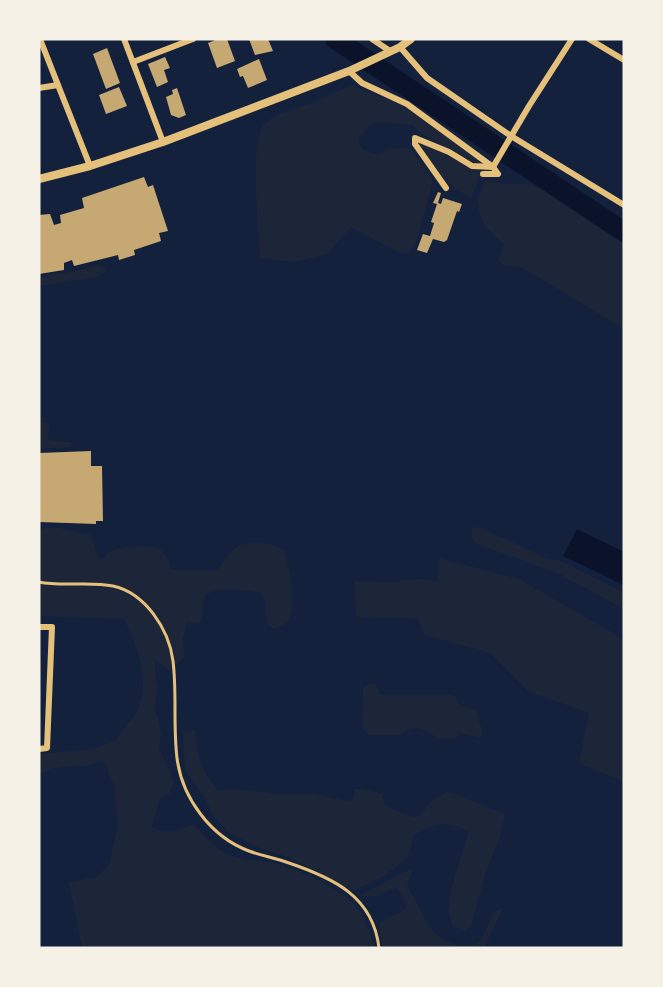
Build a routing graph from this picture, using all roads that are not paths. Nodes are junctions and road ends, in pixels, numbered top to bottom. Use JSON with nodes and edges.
{"nodes":[{"id":1,"x":40,"y":39,"type":"edge"},
{"id":2,"x":124,"y":39,"type":"edge"},
{"id":3,"x":193,"y":39,"type":"edge"},
{"id":4,"x":372,"y":39,"type":"edge"},
{"id":5,"x":411,"y":39,"type":"edge"},
{"id":6,"x":572,"y":39,"type":"edge"},
{"id":7,"x":589,"y":39,"type":"edge"},
{"id":8,"x":400,"y":47,"type":"junction"},
{"id":9,"x":390,"y":51,"type":"junction"},
{"id":10,"x":624,"y":60,"type":"edge"},
{"id":11,"x":133,"y":62,"type":"junction"},
{"id":12,"x":349,"y":70,"type":"junction"},
{"id":13,"x":58,"y":85,"type":"junction"},
{"id":14,"x":39,"y":88,"type":"edge"},
{"id":15,"x":510,"y":137,"type":"junction"},
{"id":16,"x":163,"y":142,"type":"junction"},
{"id":17,"x":494,"y":165,"type":"junction"},
{"id":18,"x":90,"y":166,"type":"junction"},
{"id":19,"x":483,"y":174,"type":"dead end"},
{"id":20,"x":39,"y":179,"type":"edge"},
{"id":21,"x":446,"y":188,"type":"dead end"},
{"id":22,"x":624,"y":205,"type":"edge"},
{"id":23,"x":39,"y":582,"type":"edge"},
{"id":24,"x":39,"y":627,"type":"edge"},
{"id":25,"x":39,"y":750,"type":"edge"},
{"id":26,"x":379,"y":948,"type":"edge"}],
"edges":[{"from":1,"to":13,"type":"street"},
{"from":2,"to":11,"type":"street"},
{"from":3,"to":11,"type":"street"},
{"from":4,"to":9,"type":"street"},
{"from":5,"to":8,"type":"street"},
{"from":6,"to":15,"type":"street"},
{"from":7,"to":10,"type":"street"},
{"from":8,"to":9,"type":"street"},
{"from":8,"to":15,"type":"street"},
{"from":9,"to":12,"type":"street"},
{"from":11,"to":16,"type":"street"},
{"from":12,"to":16,"type":"street"},
{"from":12,"to":17,"type":"street"},
{"from":13,"to":14,"type":"street"},
{"from":13,"to":18,"type":"street"},
{"from":15,"to":17,"type":"street"},
{"from":15,"to":22,"type":"street"},
{"from":16,"to":18,"type":"street"},
{"from":17,"to":19,"type":"street"},
{"from":17,"to":21,"type":"street"},
{"from":18,"to":20,"type":"street"},
{"from":23,"to":26,"type":"lane"},
{"from":24,"to":25,"type":"street"}]}
